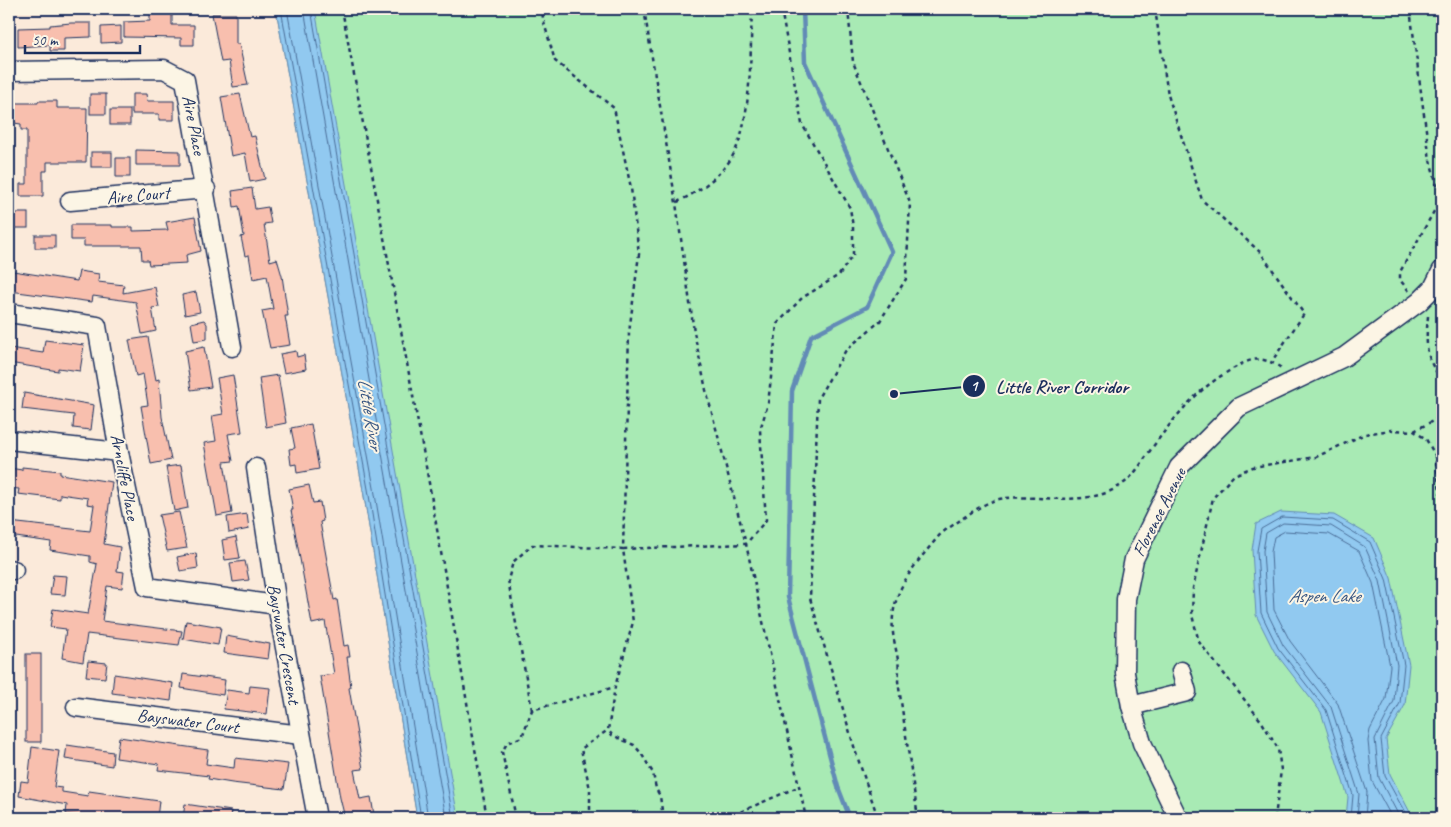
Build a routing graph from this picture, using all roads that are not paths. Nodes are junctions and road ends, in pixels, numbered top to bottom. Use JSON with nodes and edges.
{"nodes":[{"id":1,"x":9,"y":71,"type":"edge"},
{"id":2,"x":206,"y":189,"type":"junction"},
{"id":3,"x":70,"y":201,"type":"dead end"},
{"id":4,"x":1442,"y":270,"type":"edge"},
{"id":5,"x":1438,"y":293,"type":"edge"},
{"id":6,"x":9,"y":313,"type":"edge"},
{"id":7,"x":232,"y":347,"type":"dead end"},
{"id":8,"x":9,"y":440,"type":"edge"},
{"id":9,"x":119,"y":452,"type":"junction"},
{"id":10,"x":256,"y":468,"type":"dead end"},
{"id":11,"x":277,"y":605,"type":"junction"},
{"id":12,"x":1181,"y":671,"type":"dead end"},
{"id":13,"x":76,"y":706,"type":"dead end"},
{"id":14,"x":1131,"y":706,"type":"junction"},
{"id":15,"x":301,"y":735,"type":"junction"},
{"id":16,"x":317,"y":818,"type":"edge"},
{"id":17,"x":1178,"y":818,"type":"edge"}],
"edges":[{"from":1,"to":2,"type":"street","name":"Aire Place"},
{"from":2,"to":3,"type":"street","name":"Aire Court"},
{"from":2,"to":7,"type":"street","name":"Aire Place"},
{"from":4,"to":5,"type":"street","name":"Florence Avenue"},
{"from":5,"to":14,"type":"street","name":"Florence Avenue"},
{"from":6,"to":9,"type":"street","name":"Arncliffe Place"},
{"from":8,"to":9,"type":"street"},
{"from":9,"to":11,"type":"street","name":"Arncliffe Place"},
{"from":10,"to":11,"type":"street","name":"Bayswater Crescent"},
{"from":11,"to":15,"type":"street","name":"Bayswater Crescent"},
{"from":12,"to":14,"type":"street"},
{"from":13,"to":15,"type":"street","name":"Bayswater Court"},
{"from":14,"to":17,"type":"street","name":"Florence Avenue"},
{"from":15,"to":16,"type":"street","name":"Bayswater Crescent"}]}
